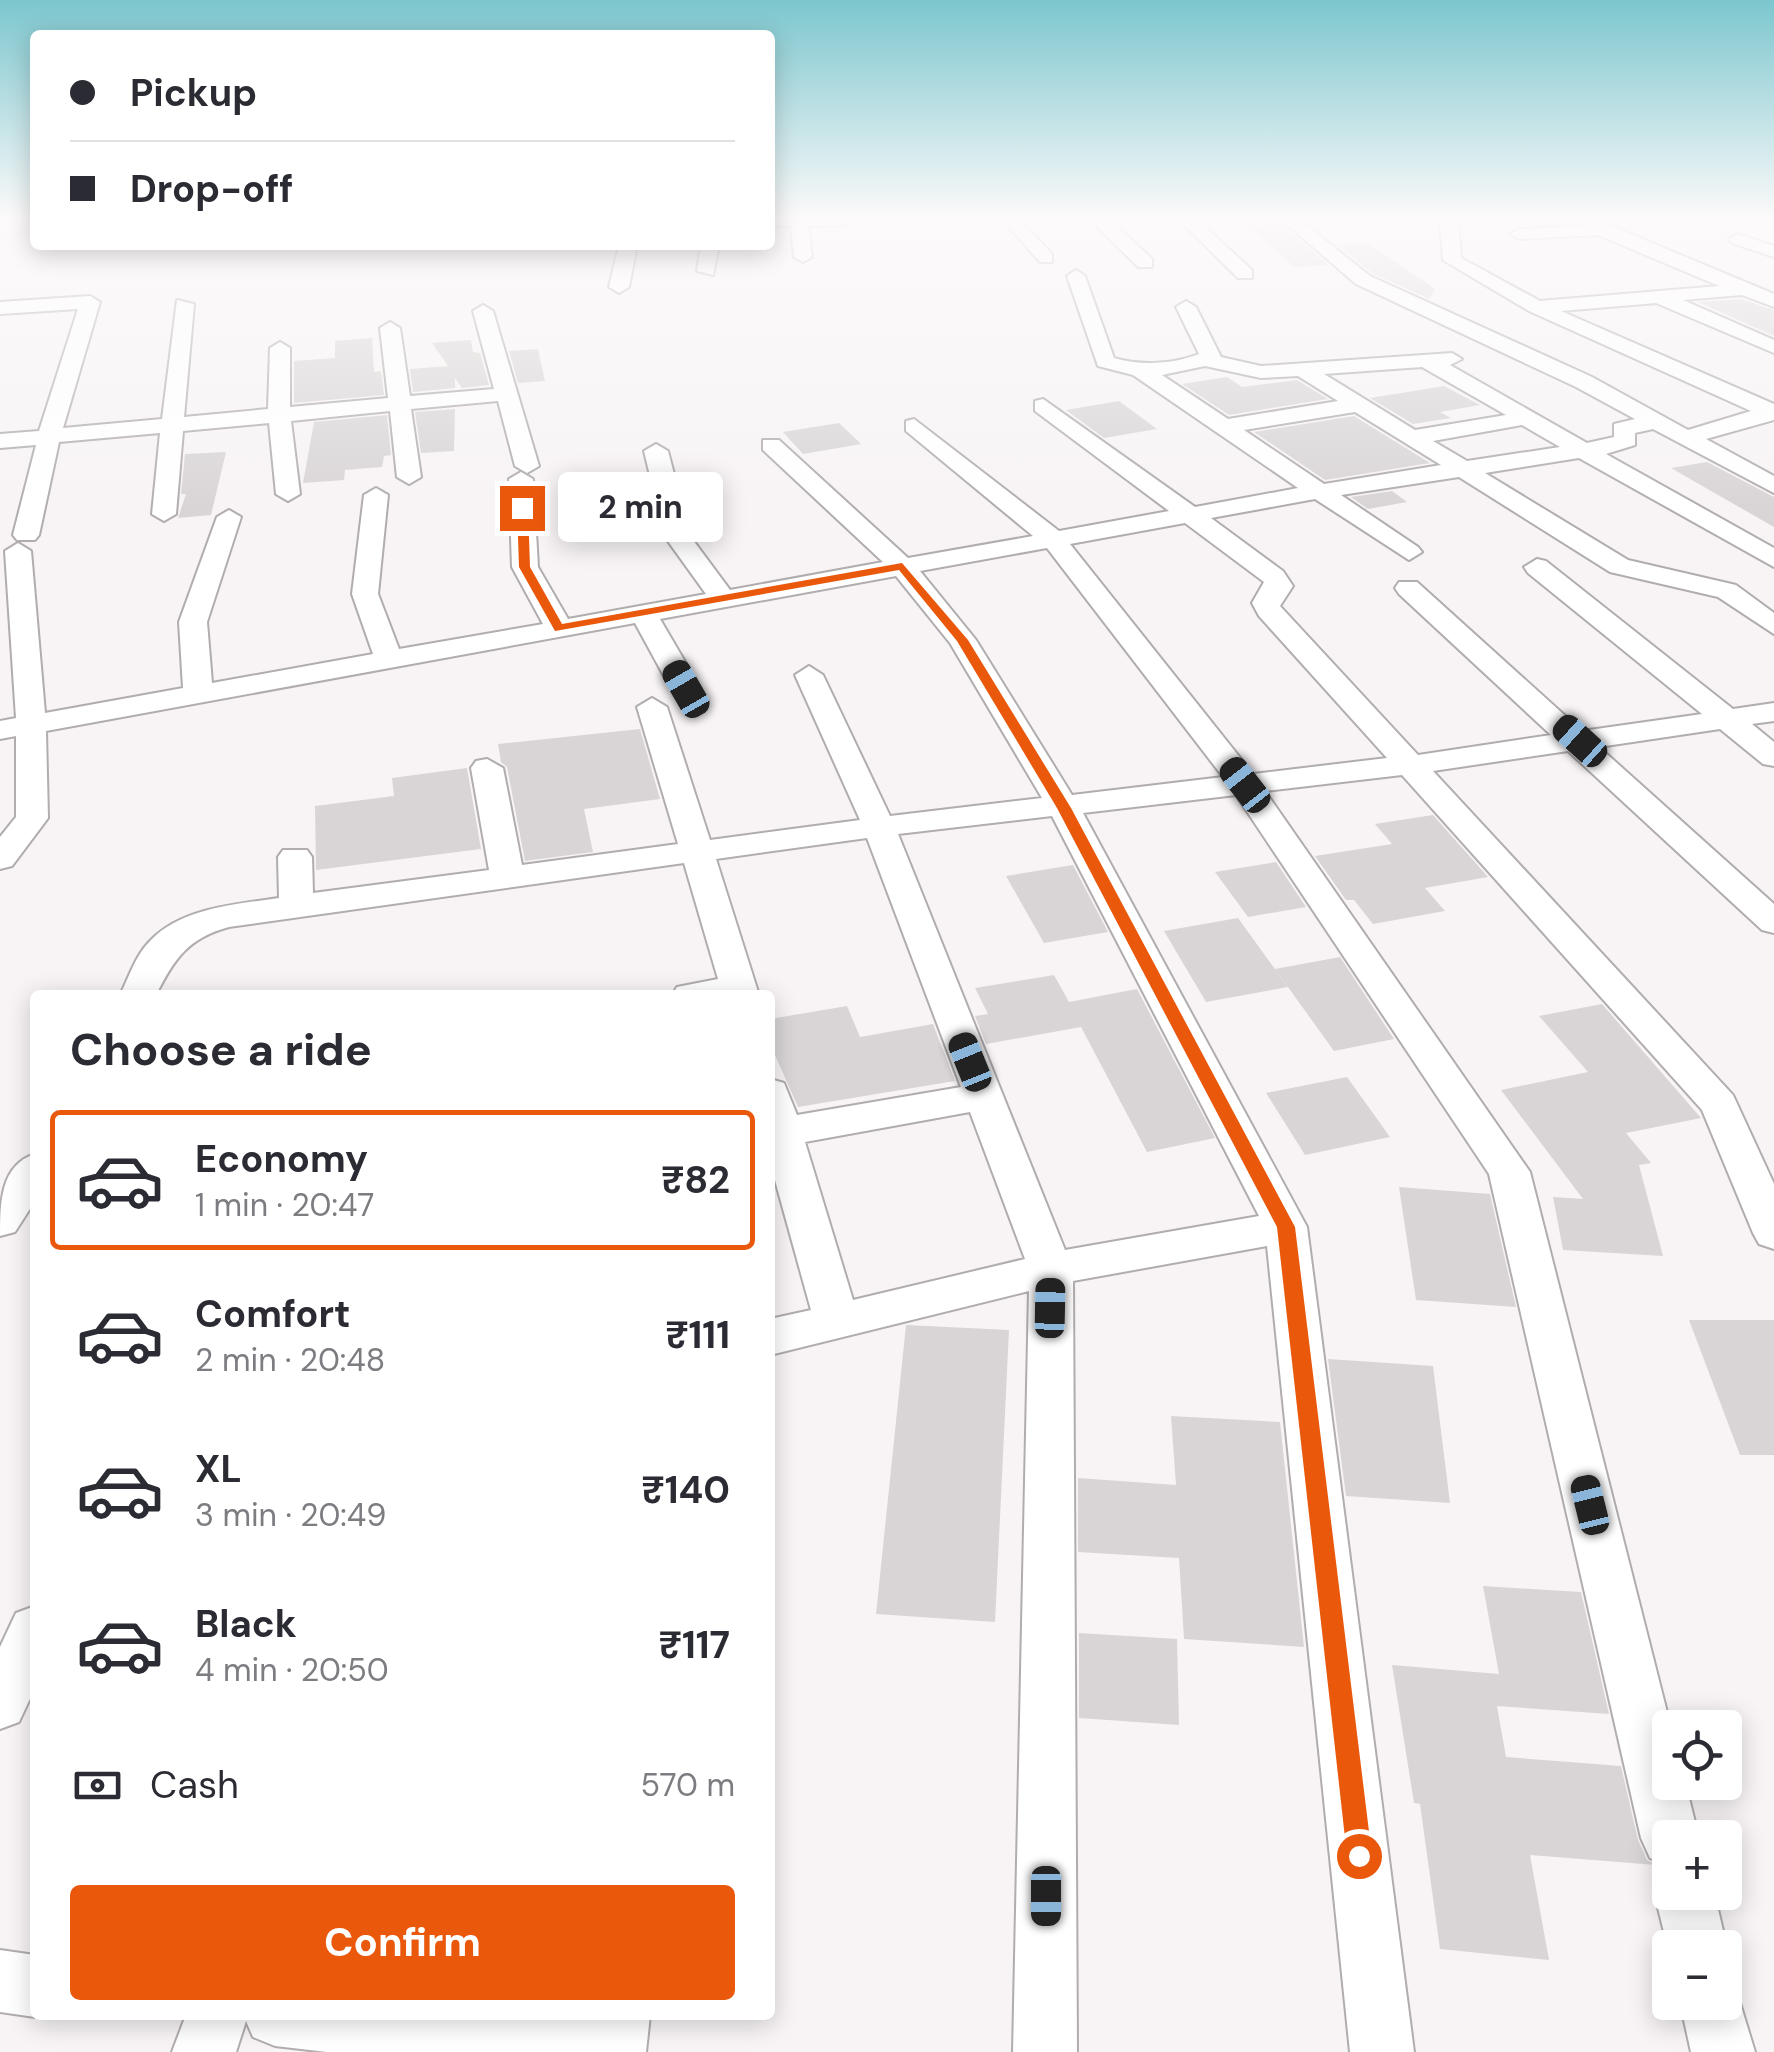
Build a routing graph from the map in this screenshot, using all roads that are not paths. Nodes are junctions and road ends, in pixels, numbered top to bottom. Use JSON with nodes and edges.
{"nodes":[{"id":1,"x":86,"y":316,"type":"edge"},
{"id":2,"x":183,"y":316,"type":"edge"},
{"id":3,"x":485,"y":316,"type":"edge"},
{"id":4,"x":1089,"y":316,"type":"edge"},
{"id":5,"x":1190,"y":316,"type":"edge"},
{"id":6,"x":1436,"y":316,"type":"edge"},
{"id":7,"x":1488,"y":316,"type":"edge"},
{"id":8,"x":1554,"y":316,"type":"edge"},
{"id":9,"x":1701,"y":316,"type":"edge"},
{"id":10,"x":1449,"y":322,"type":"junction"},
{"id":11,"x":390,"y":328,"type":"dead end"},
{"id":12,"x":280,"y":348,"type":"dead end"},
{"id":13,"x":1509,"y":348,"type":"junction"},
{"id":14,"x":1774,"y":348,"type":"edge"},
{"id":15,"x":1205,"y":360,"type":"junction"},
{"id":16,"x":1430,"y":363,"type":"junction"},
{"id":17,"x":1139,"y":369,"type":"junction"},
{"id":18,"x":1302,"y":370,"type":"junction"},
{"id":19,"x":507,"y":394,"type":"junction"},
{"id":20,"x":400,"y":404,"type":"junction"},
{"id":21,"x":1357,"y":405,"type":"junction"},
{"id":22,"x":1043,"y":406,"type":"dead end"},
{"id":23,"x":1773,"y":412,"type":"edge"},
{"id":24,"x":279,"y":414,"type":"junction"},
{"id":25,"x":1523,"y":416,"type":"junction"},
{"id":26,"x":1656,"y":422,"type":"junction"},
{"id":27,"x":174,"y":425,"type":"junction"},
{"id":28,"x":914,"y":426,"type":"dead end"},
{"id":29,"x":1222,"y":427,"type":"junction"},
{"id":30,"x":49,"y":436,"type":"junction"},
{"id":31,"x":1409,"y":438,"type":"junction"},
{"id":32,"x":1686,"y":438,"type":"junction"},
{"id":33,"x":0,"y":441,"type":"edge"},
{"id":34,"x":771,"y":445,"type":"dead end"},
{"id":35,"x":1582,"y":449,"type":"junction"},
{"id":36,"x":656,"y":451,"type":"dead end"},
{"id":37,"x":1457,"y":469,"type":"junction"},
{"id":38,"x":409,"y":477,"type":"dead end"},
{"id":39,"x":1774,"y":486,"type":"edge"},
{"id":40,"x":1316,"y":492,"type":"junction"},
{"id":41,"x":288,"y":494,"type":"dead end"},
{"id":42,"x":376,"y":495,"type":"dead end"},
{"id":43,"x":164,"y":514,"type":"dead end"},
{"id":44,"x":1189,"y":515,"type":"junction"},
{"id":45,"x":229,"y":517,"type":"dead end"},
{"id":46,"x":0,"y":525,"type":"edge"},
{"id":47,"x":1053,"y":539,"type":"junction"},
{"id":48,"x":1409,"y":552,"type":"dead end"},
{"id":49,"x":19,"y":554,"type":"edge"},
{"id":50,"x":1774,"y":559,"type":"edge"},
{"id":51,"x":902,"y":566,"type":"junction"},
{"id":52,"x":1537,"y":568,"type":"dead end"},
{"id":53,"x":1408,"y":588,"type":"dead end"},
{"id":54,"x":722,"y":598,"type":"junction"},
{"id":55,"x":643,"y":613,"type":"junction"},
{"id":56,"x":1774,"y":626,"type":"edge"},
{"id":57,"x":559,"y":628,"type":"junction"},
{"id":58,"x":12,"y":648,"type":"edge"},
{"id":59,"x":389,"y":659,"type":"junction"},
{"id":60,"x":810,"y":675,"type":"dead end"},
{"id":61,"x":686,"y":689,"type":"dead end"},
{"id":62,"x":198,"y":694,"type":"junction"},
{"id":63,"x":652,"y":707,"type":"dead end"},
{"id":64,"x":1774,"y":712,"type":"edge"},
{"id":65,"x":1727,"y":719,"type":"junction"},
{"id":66,"x":15,"y":727,"type":"edge"},
{"id":67,"x":1580,"y":741,"type":"junction"},
{"id":68,"x":1774,"y":757,"type":"edge"},
{"id":69,"x":1410,"y":765,"type":"junction"},
{"id":70,"x":487,"y":768,"type":"dead end"},
{"id":71,"x":1245,"y":785,"type":"junction"},
{"id":72,"x":1064,"y":808,"type":"junction"},
{"id":73,"x":879,"y":827,"type":"junction"},
{"id":74,"x":699,"y":852,"type":"junction"},
{"id":75,"x":296,"y":856,"type":"dead end"},
{"id":76,"x":0,"y":860,"type":"edge"},
{"id":77,"x":507,"y":877,"type":"junction"},
{"id":78,"x":296,"y":906,"type":"junction"},
{"id":79,"x":1774,"y":923,"type":"edge"},
{"id":80,"x":141,"y":990,"type":"edge"},
{"id":81,"x":739,"y":990,"type":"edge"},
{"id":82,"x":983,"y":1096,"type":"junction"},
{"id":83,"x":776,"y":1133,"type":"edge"},
{"id":84,"x":1286,"y":1227,"type":"junction"},
{"id":85,"x":1774,"y":1232,"type":"edge"},
{"id":86,"x":1051,"y":1269,"type":"junction"},
{"id":87,"x":838,"y":1320,"type":"junction"},
{"id":88,"x":775,"y":1336,"type":"edge"},
{"id":89,"x":30,"y":1641,"type":"edge"},
{"id":90,"x":0,"y":1704,"type":"edge"},
{"id":91,"x":1666,"y":1820,"type":"edge"},
{"id":92,"x":0,"y":1981,"type":"edge"},
{"id":93,"x":30,"y":1985,"type":"edge"},
{"id":94,"x":216,"y":2020,"type":"edge"},
{"id":95,"x":219,"y":2020,"type":"edge"},
{"id":96,"x":320,"y":2020,"type":"edge"},
{"id":97,"x":618,"y":2020,"type":"edge"},
{"id":98,"x":1714,"y":2020,"type":"edge"},
{"id":99,"x":204,"y":2052,"type":"edge"},
{"id":100,"x":226,"y":2052,"type":"edge"},
{"id":101,"x":611,"y":2052,"type":"edge"},
{"id":102,"x":1045,"y":2052,"type":"edge"},
{"id":103,"x":1382,"y":2052,"type":"edge"},
{"id":104,"x":1722,"y":2052,"type":"edge"}],
"edges":[{"from":1,"to":30,"type":"street"},
{"from":2,"to":27,"type":"street"},
{"from":3,"to":19,"type":"street"},
{"from":4,"to":17,"type":"street"},
{"from":5,"to":15,"type":"street"},
{"from":6,"to":10,"type":"street"},
{"from":7,"to":10,"type":"street"},
{"from":8,"to":23,"type":"street"},
{"from":9,"to":14,"type":"street"},
{"from":10,"to":13,"type":"street"},
{"from":11,"to":20,"type":"street"},
{"from":12,"to":24,"type":"street"},
{"from":13,"to":16,"type":"street"},
{"from":13,"to":26,"type":"street"},
{"from":15,"to":17,"type":"street"},
{"from":15,"to":18,"type":"street"},
{"from":16,"to":18,"type":"street"},
{"from":16,"to":25,"type":"street"},
{"from":17,"to":29,"type":"street"},
{"from":18,"to":21,"type":"street"},
{"from":19,"to":20,"type":"street"},
{"from":19,"to":57,"type":"street"},
{"from":20,"to":24,"type":"street"},
{"from":20,"to":38,"type":"street"},
{"from":21,"to":29,"type":"street"},
{"from":21,"to":31,"type":"street"},
{"from":22,"to":44,"type":"street"},
{"from":23,"to":32,"type":"street"},
{"from":24,"to":27,"type":"street"},
{"from":24,"to":41,"type":"street"},
{"from":25,"to":31,"type":"street"},
{"from":25,"to":35,"type":"street"},
{"from":26,"to":32,"type":"street"},
{"from":26,"to":35,"type":"street"},
{"from":27,"to":30,"type":"street"},
{"from":27,"to":43,"type":"street"},
{"from":28,"to":47,"type":"street"},
{"from":29,"to":40,"type":"street"},
{"from":30,"to":33,"type":"street"},
{"from":30,"to":49,"type":"street"},
{"from":31,"to":37,"type":"street"},
{"from":32,"to":39,"type":"street"},
{"from":34,"to":51,"type":"street"},
{"from":35,"to":37,"type":"street"},
{"from":35,"to":50,"type":"street"},
{"from":36,"to":54,"type":"street"},
{"from":37,"to":40,"type":"street"},
{"from":37,"to":56,"type":"street"},
{"from":40,"to":44,"type":"street"},
{"from":40,"to":48,"type":"street"},
{"from":42,"to":59,"type":"street"},
{"from":44,"to":47,"type":"street"},
{"from":44,"to":69,"type":"street"},
{"from":45,"to":62,"type":"street"},
{"from":46,"to":49,"type":"street"},
{"from":47,"to":51,"type":"street"},
{"from":47,"to":71,"type":"street"},
{"from":49,"to":58,"type":"street"},
{"from":51,"to":54,"type":"street"},
{"from":51,"to":72,"type":"street"},
{"from":52,"to":65,"type":"street"},
{"from":53,"to":67,"type":"street"},
{"from":54,"to":55,"type":"street"},
{"from":55,"to":57,"type":"street"},
{"from":55,"to":61,"type":"street"},
{"from":57,"to":59,"type":"street"},
{"from":58,"to":66,"type":"street"},
{"from":59,"to":62,"type":"street"},
{"from":60,"to":73,"type":"street"},
{"from":62,"to":66,"type":"street"},
{"from":63,"to":74,"type":"street"},
{"from":64,"to":65,"type":"street"},
{"from":65,"to":67,"type":"street"},
{"from":65,"to":68,"type":"street"},
{"from":66,"to":76,"type":"street"},
{"from":67,"to":69,"type":"street"},
{"from":67,"to":79,"type":"street"},
{"from":69,"to":71,"type":"street"},
{"from":69,"to":85,"type":"street"},
{"from":70,"to":77,"type":"street"},
{"from":71,"to":72,"type":"street"},
{"from":71,"to":91,"type":"street"},
{"from":72,"to":73,"type":"street"},
{"from":72,"to":84,"type":"street"},
{"from":73,"to":74,"type":"street"},
{"from":73,"to":82,"type":"street"},
{"from":74,"to":77,"type":"street"},
{"from":74,"to":81,"type":"street"},
{"from":75,"to":78,"type":"street"},
{"from":77,"to":78,"type":"street"},
{"from":78,"to":80,"type":"street"},
{"from":82,"to":83,"type":"street"},
{"from":82,"to":86,"type":"street"},
{"from":83,"to":87,"type":"street"},
{"from":84,"to":86,"type":"street"},
{"from":84,"to":103,"type":"street"},
{"from":86,"to":87,"type":"street"},
{"from":86,"to":102,"type":"street"},
{"from":87,"to":88,"type":"street"},
{"from":89,"to":90,"type":"street"},
{"from":92,"to":93,"type":"street"},
{"from":94,"to":99,"type":"street"},
{"from":95,"to":100,"type":"street"},
{"from":96,"to":101,"type":"street"},
{"from":97,"to":101,"type":"street"},
{"from":98,"to":104,"type":"street"}]}
